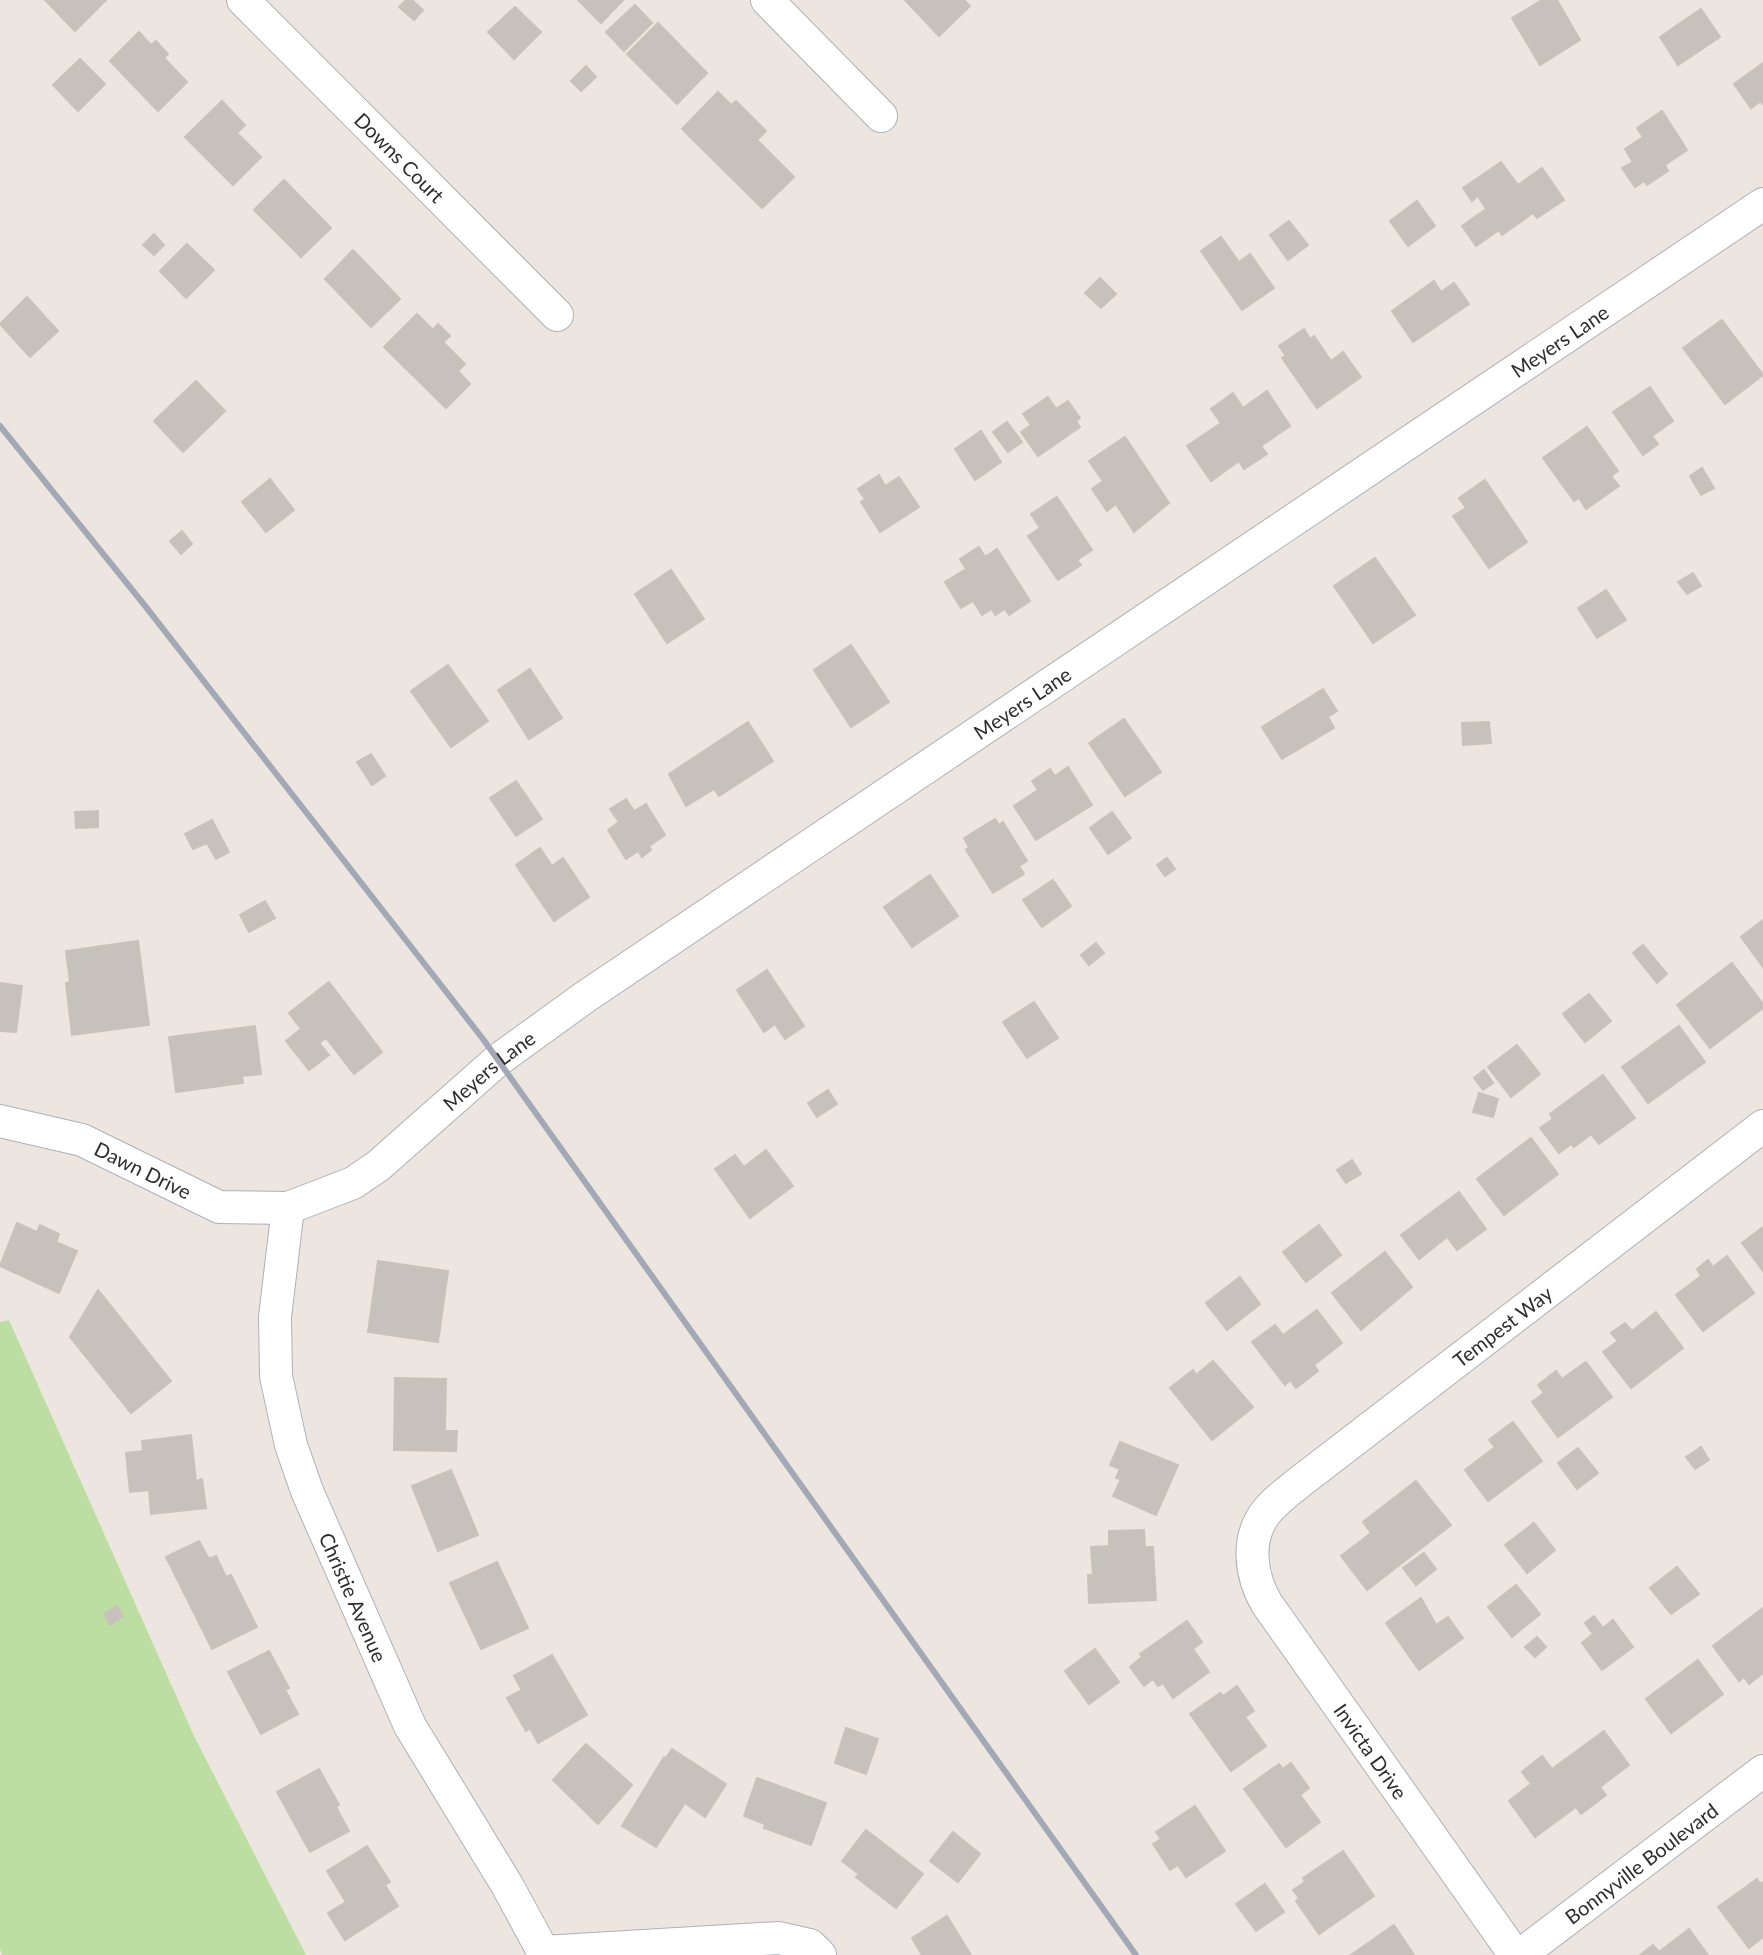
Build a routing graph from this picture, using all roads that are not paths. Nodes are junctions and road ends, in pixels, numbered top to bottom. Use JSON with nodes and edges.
{"nodes":[{"id":1,"x":243,"y":0,"type":"edge"},
{"id":2,"x":767,"y":0,"type":"edge"},
{"id":3,"x":881,"y":116,"type":"dead end"},
{"id":4,"x":1763,"y":204,"type":"edge"},
{"id":5,"x":557,"y":315,"type":"dead end"},
{"id":6,"x":0,"y":1121,"type":"edge"},
{"id":7,"x":1763,"y":1126,"type":"edge"},
{"id":8,"x":288,"y":1208,"type":"junction"},
{"id":9,"x":1254,"y":1537,"type":"joint"},
{"id":10,"x":1763,"y":1771,"type":"edge"},
{"id":11,"x":544,"y":1953,"type":"edge"},
{"id":12,"x":820,"y":1955,"type":"edge"},
{"id":13,"x":1518,"y":1955,"type":"edge"}],
"edges":[{"from":1,"to":5,"type":"street","name":"Downs Court"},
{"from":2,"to":3,"type":"street"},
{"from":4,"to":8,"type":"street","name":"Meyers Lane"},
{"from":6,"to":8,"type":"street","name":"Dawn Drive"},
{"from":7,"to":9,"type":"street","name":"Tempest Way"},
{"from":8,"to":11,"type":"street","name":"Christie Avenue"},
{"from":9,"to":13,"type":"street","name":"Invicta Drive"},
{"from":10,"to":13,"type":"street","name":"Bonnyville Boulevard"},
{"from":11,"to":12,"type":"street","name":"Christie Avenue"}]}
